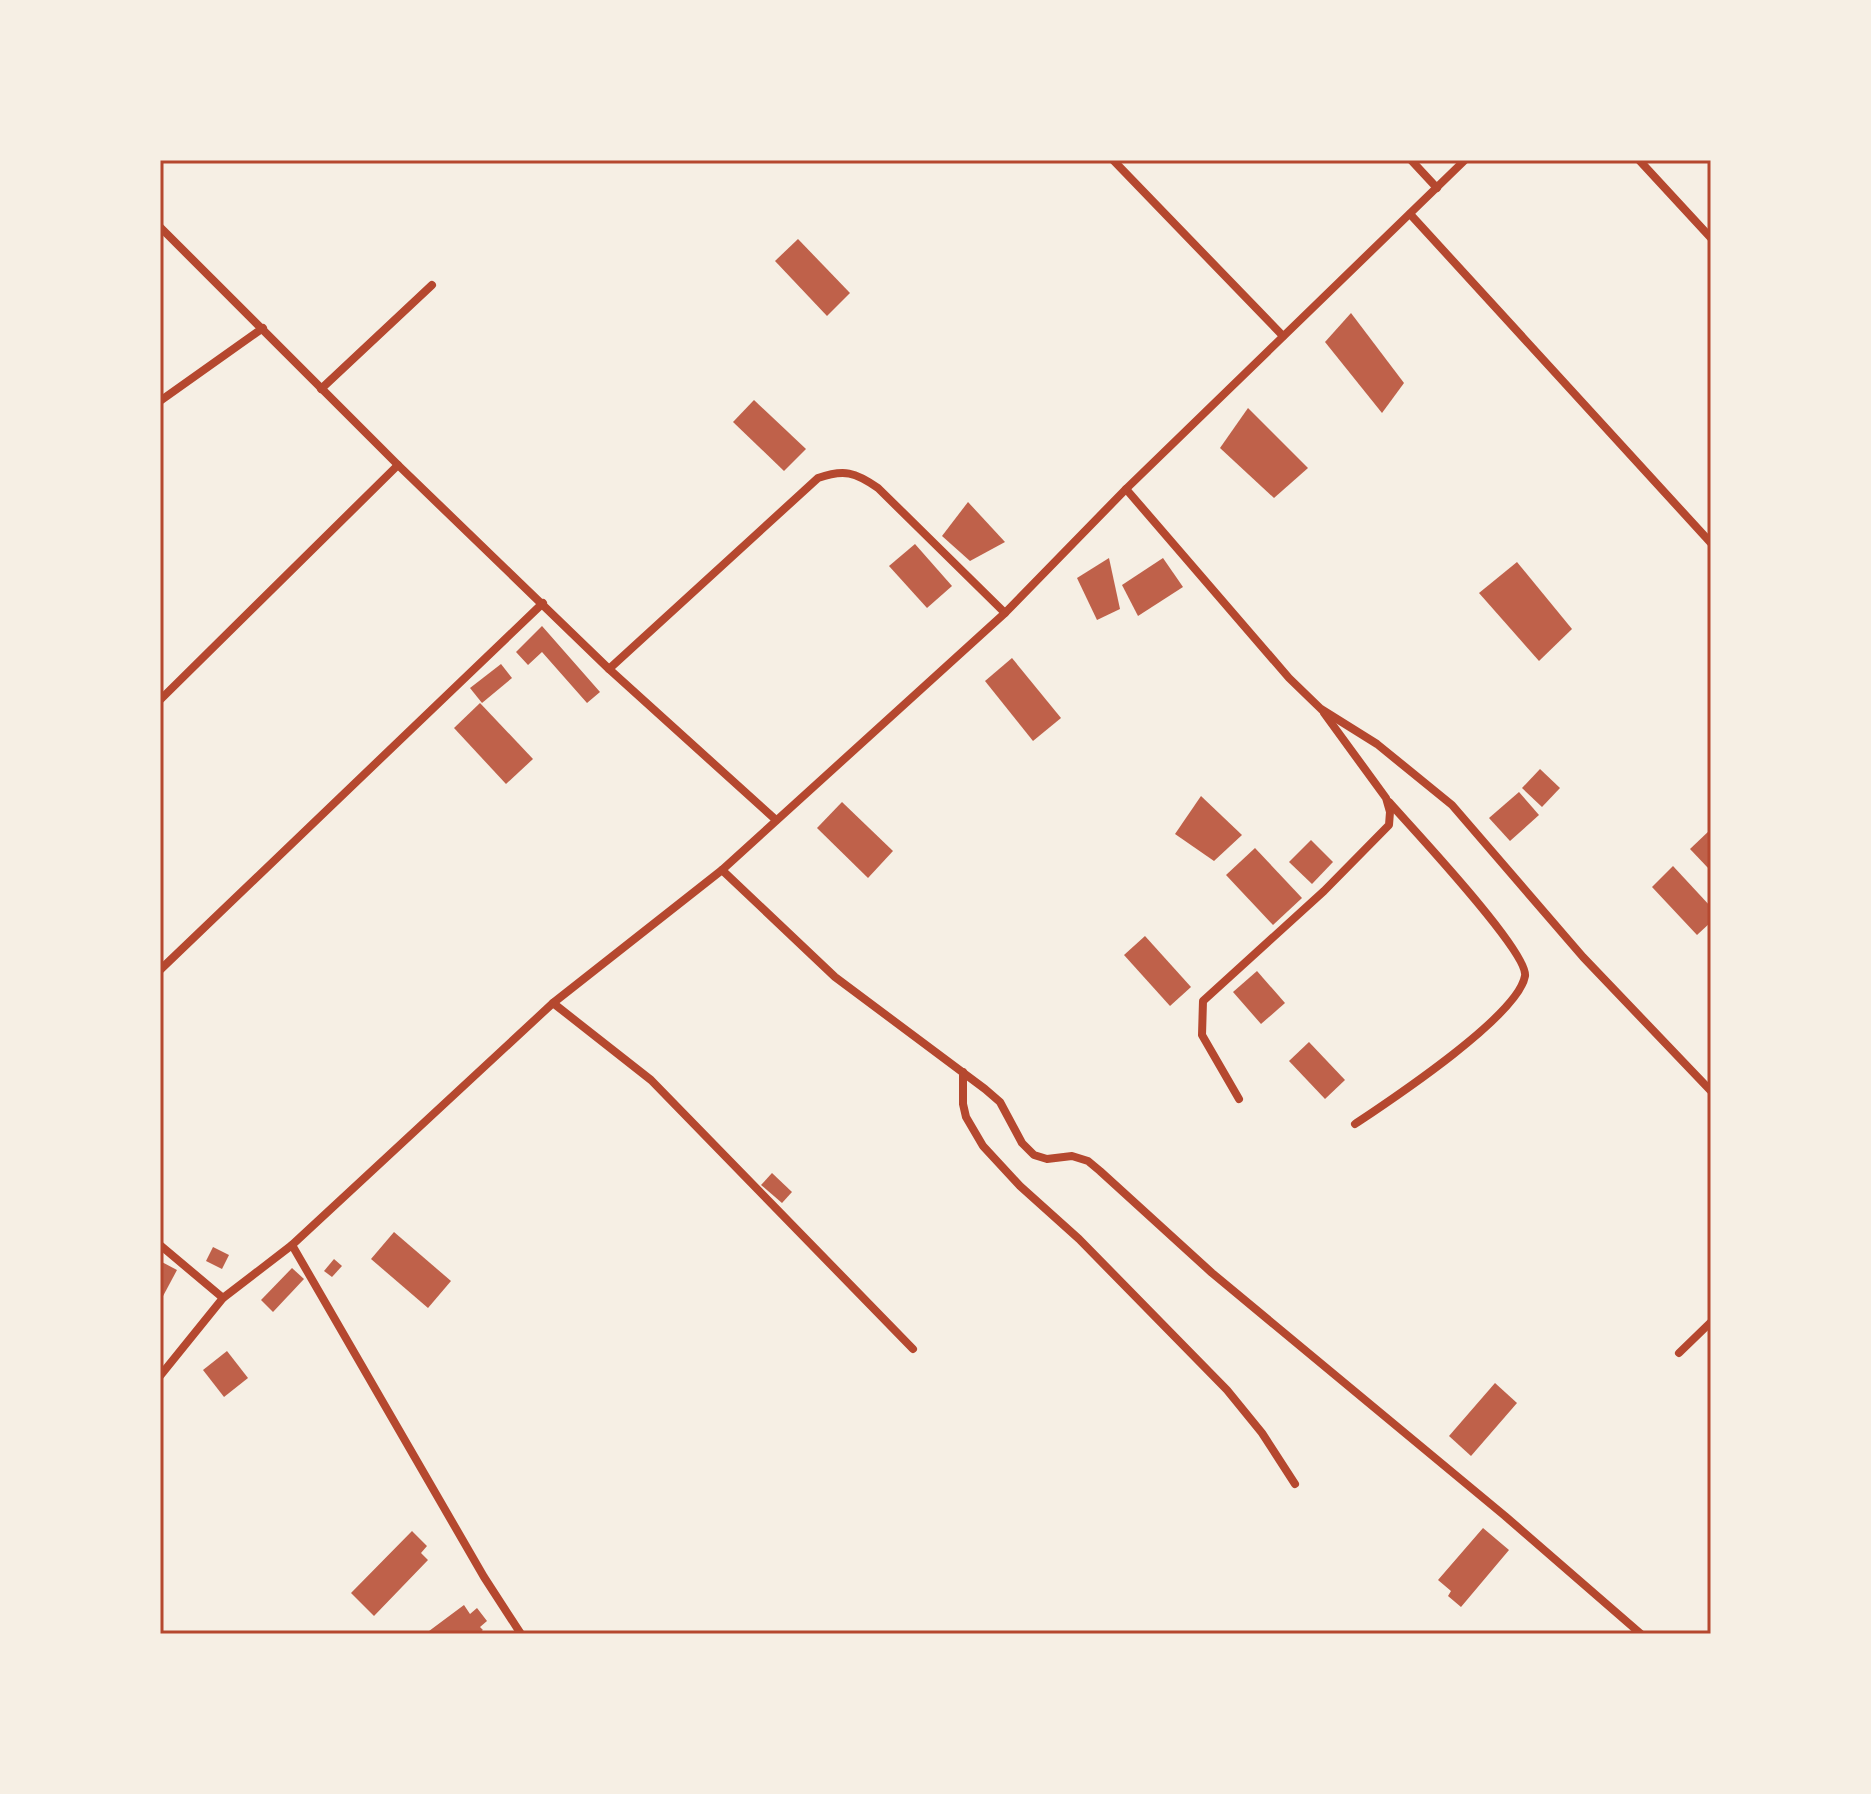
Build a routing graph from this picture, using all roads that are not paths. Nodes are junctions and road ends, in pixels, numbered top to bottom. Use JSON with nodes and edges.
{"nodes":[{"id":1,"x":1113,"y":160,"type":"edge"},
{"id":2,"x":1411,"y":160,"type":"edge"},
{"id":3,"x":1465,"y":160,"type":"edge"},
{"id":4,"x":1639,"y":160,"type":"edge"},
{"id":5,"x":1437,"y":188,"type":"junction"},
{"id":6,"x":1410,"y":214,"type":"junction"},
{"id":7,"x":160,"y":227,"type":"edge"},
{"id":8,"x":1711,"y":238,"type":"edge"},
{"id":9,"x":432,"y":285,"type":"dead end"},
{"id":10,"x":263,"y":328,"type":"junction"},
{"id":11,"x":1283,"y":336,"type":"junction"},
{"id":12,"x":321,"y":389,"type":"junction"},
{"id":13,"x":160,"y":401,"type":"edge"},
{"id":14,"x":398,"y":465,"type":"junction"},
{"id":15,"x":1126,"y":489,"type":"junction"},
{"id":16,"x":1711,"y":543,"type":"edge"},
{"id":17,"x":543,"y":603,"type":"junction"},
{"id":18,"x":1005,"y":613,"type":"junction"},
{"id":19,"x":609,"y":669,"type":"junction"},
{"id":20,"x":160,"y":700,"type":"edge"},
{"id":21,"x":1321,"y":709,"type":"junction"},
{"id":22,"x":1386,"y":798,"type":"junction"},
{"id":23,"x":776,"y":820,"type":"junction"},
{"id":24,"x":722,"y":870,"type":"junction"},
{"id":25,"x":160,"y":970,"type":"edge"},
{"id":26,"x":553,"y":1003,"type":"junction"},
{"id":27,"x":963,"y":1072,"type":"junction"},
{"id":28,"x":1711,"y":1091,"type":"edge"},
{"id":29,"x":1239,"y":1099,"type":"dead end"},
{"id":30,"x":1355,"y":1124,"type":"dead end"},
{"id":31,"x":160,"y":1245,"type":"edge"},
{"id":32,"x":292,"y":1245,"type":"junction"},
{"id":33,"x":223,"y":1298,"type":"junction"},
{"id":34,"x":1711,"y":1322,"type":"edge"},
{"id":35,"x":913,"y":1349,"type":"dead end"},
{"id":36,"x":1679,"y":1353,"type":"dead end"},
{"id":37,"x":160,"y":1376,"type":"edge"},
{"id":38,"x":1295,"y":1484,"type":"dead end"},
{"id":39,"x":521,"y":1634,"type":"edge"},
{"id":40,"x":1641,"y":1634,"type":"edge"}],
"edges":[{"from":1,"to":11,"type":"street"},
{"from":2,"to":5,"type":"street"},
{"from":3,"to":5,"type":"street"},
{"from":4,"to":8,"type":"street"},
{"from":5,"to":6,"type":"street"},
{"from":6,"to":11,"type":"street"},
{"from":6,"to":16,"type":"street"},
{"from":7,"to":10,"type":"street"},
{"from":9,"to":12,"type":"street"},
{"from":10,"to":12,"type":"street"},
{"from":10,"to":13,"type":"street"},
{"from":11,"to":15,"type":"street"},
{"from":12,"to":14,"type":"street"},
{"from":14,"to":17,"type":"street"},
{"from":14,"to":20,"type":"street"},
{"from":15,"to":18,"type":"street"},
{"from":15,"to":21,"type":"street"},
{"from":17,"to":19,"type":"street"},
{"from":17,"to":25,"type":"street"},
{"from":18,"to":19,"type":"street"},
{"from":18,"to":23,"type":"street"},
{"from":19,"to":23,"type":"street"},
{"from":21,"to":22,"type":"street"},
{"from":21,"to":28,"type":"street"},
{"from":22,"to":29,"type":"street"},
{"from":22,"to":30,"type":"street"},
{"from":23,"to":24,"type":"street"},
{"from":24,"to":26,"type":"street"},
{"from":24,"to":27,"type":"street"},
{"from":26,"to":32,"type":"street"},
{"from":26,"to":35,"type":"street"},
{"from":27,"to":38,"type":"street"},
{"from":27,"to":40,"type":"street"},
{"from":31,"to":33,"type":"street"},
{"from":32,"to":33,"type":"street"},
{"from":32,"to":39,"type":"street"},
{"from":33,"to":37,"type":"street"},
{"from":34,"to":36,"type":"street"}]}
